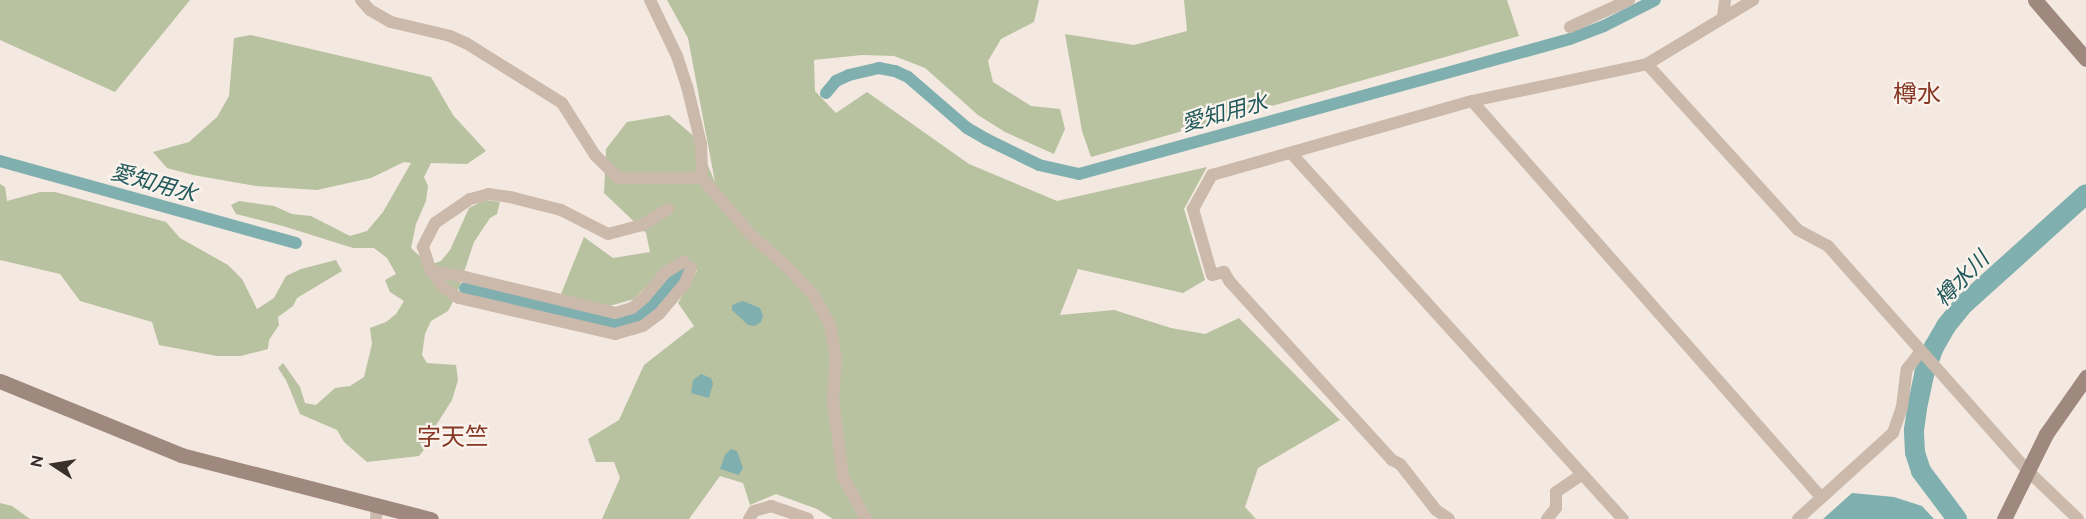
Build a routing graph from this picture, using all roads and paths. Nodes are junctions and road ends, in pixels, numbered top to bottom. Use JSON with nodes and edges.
{"nodes":[{"id":1,"x":362,"y":0,"type":"edge"},
{"id":2,"x":650,"y":0,"type":"edge"},
{"id":3,"x":1629,"y":0,"type":"edge"},
{"id":4,"x":1725,"y":0,"type":"edge"},
{"id":5,"x":1753,"y":0,"type":"edge"},
{"id":6,"x":2035,"y":0,"type":"edge"},
{"id":7,"x":1723,"y":17,"type":"junction"},
{"id":8,"x":1570,"y":27,"type":"dead end"},
{"id":9,"x":2086,"y":59,"type":"edge"},
{"id":10,"x":1647,"y":64,"type":"junction"},
{"id":11,"x":1472,"y":101,"type":"junction"},
{"id":12,"x":1292,"y":153,"type":"junction"},
{"id":13,"x":702,"y":178,"type":"junction"},
{"id":14,"x":668,"y":208,"type":"dead end"},
{"id":15,"x":430,"y":272,"type":"junction"},
{"id":16,"x":1927,"y":357,"type":"junction"},
{"id":17,"x":2086,"y":377,"type":"edge"},
{"id":18,"x":0,"y":381,"type":"edge"},
{"id":19,"x":2026,"y":469,"type":"junction"},
{"id":20,"x":1581,"y":475,"type":"junction"},
{"id":21,"x":1821,"y":497,"type":"junction"},
{"id":22,"x":376,"y":512,"type":"edge"},
{"id":23,"x":431,"y":519,"type":"edge"},
{"id":24,"x":749,"y":519,"type":"edge"},
{"id":25,"x":808,"y":519,"type":"edge"},
{"id":26,"x":866,"y":519,"type":"edge"},
{"id":27,"x":1449,"y":519,"type":"edge"},
{"id":28,"x":1547,"y":519,"type":"edge"},
{"id":29,"x":1623,"y":519,"type":"edge"},
{"id":30,"x":1798,"y":519,"type":"edge"},
{"id":31,"x":2004,"y":519,"type":"edge"},
{"id":32,"x":2078,"y":519,"type":"edge"}],
"edges":[{"from":1,"to":13,"type":"street"},
{"from":2,"to":13,"type":"street"},
{"from":3,"to":8,"type":"street"},
{"from":4,"to":7,"type":"street"},
{"from":5,"to":7,"type":"street"},
{"from":6,"to":9,"type":"street"},
{"from":7,"to":10,"type":"street"},
{"from":10,"to":11,"type":"street"},
{"from":10,"to":16,"type":"street"},
{"from":11,"to":12,"type":"street"},
{"from":11,"to":21,"type":"street"},
{"from":12,"to":20,"type":"street"},
{"from":12,"to":27,"type":"street"},
{"from":13,"to":26,"type":"street"},
{"from":14,"to":15,"type":"street"},
{"from":15,"to":15,"type":"street"},
{"from":16,"to":19,"type":"street"},
{"from":16,"to":21,"type":"street"},
{"from":17,"to":19,"type":"street"},
{"from":18,"to":22,"type":"street"},
{"from":19,"to":31,"type":"street"},
{"from":19,"to":32,"type":"street"},
{"from":20,"to":28,"type":"street"},
{"from":20,"to":29,"type":"street"},
{"from":21,"to":30,"type":"street"},
{"from":22,"to":23,"type":"street"},
{"from":24,"to":25,"type":"street"}]}
